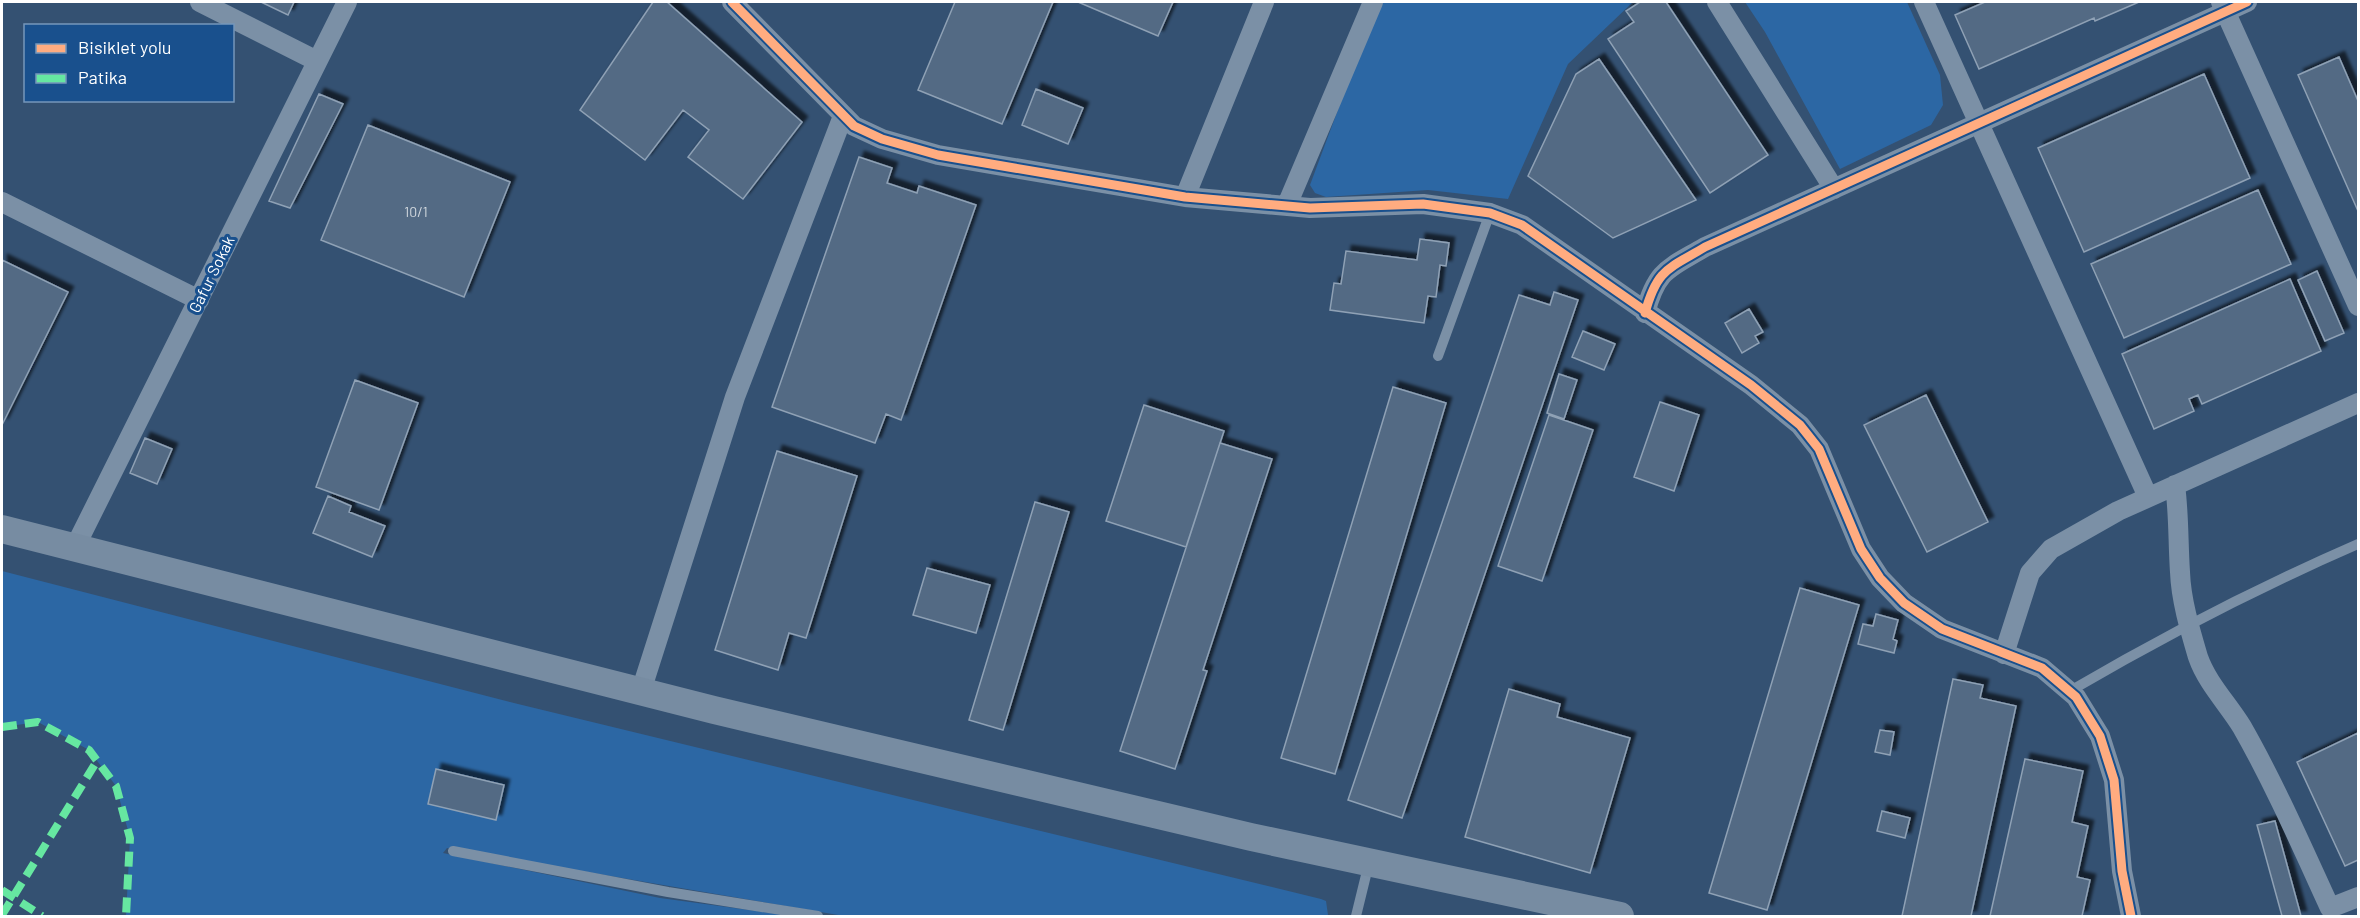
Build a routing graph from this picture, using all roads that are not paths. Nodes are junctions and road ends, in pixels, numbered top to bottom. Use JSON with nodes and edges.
{"nodes":[{"id":1,"x":200,"y":2,"type":"edge"},
{"id":2,"x":347,"y":2,"type":"edge"},
{"id":3,"x":732,"y":2,"type":"edge"},
{"id":4,"x":1264,"y":2,"type":"edge"},
{"id":5,"x":1373,"y":2,"type":"edge"},
{"id":6,"x":1717,"y":2,"type":"edge"},
{"id":7,"x":1924,"y":2,"type":"edge"},
{"id":8,"x":2247,"y":2,"type":"edge"},
{"id":9,"x":2223,"y":6,"type":"edge"},
{"id":10,"x":317,"y":61,"type":"junction"},
{"id":11,"x":843,"y":116,"type":"junction"},
{"id":12,"x":1978,"y":124,"type":"junction"},
{"id":13,"x":1834,"y":189,"type":"junction"},
{"id":14,"x":1185,"y":196,"type":"junction"},
{"id":15,"x":2,"y":202,"type":"edge"},
{"id":16,"x":1287,"y":205,"type":"junction"},
{"id":17,"x":1490,"y":213,"type":"junction"},
{"id":18,"x":199,"y":300,"type":"junction"},
{"id":19,"x":2358,"y":306,"type":"edge"},
{"id":20,"x":1645,"y":313,"type":"junction"},
{"id":21,"x":1438,"y":356,"type":"dead end"},
{"id":22,"x":2358,"y":404,"type":"edge"},
{"id":23,"x":2175,"y":485,"type":"junction"},
{"id":24,"x":2148,"y":497,"type":"junction"},
{"id":25,"x":2,"y":529,"type":"edge"},
{"id":26,"x":2,"y":544,"type":"edge"},
{"id":27,"x":2358,"y":544,"type":"edge"},
{"id":28,"x":75,"y":547,"type":"junction"},
{"id":29,"x":2190,"y":624,"type":"junction"},
{"id":30,"x":2004,"y":654,"type":"junction"},
{"id":31,"x":641,"y":691,"type":"junction"},
{"id":32,"x":2070,"y":691,"type":"junction"},
{"id":33,"x":453,"y":851,"type":"dead end"},
{"id":34,"x":1367,"y":870,"type":"junction"},
{"id":35,"x":2358,"y":897,"type":"edge"},
{"id":36,"x":818,"y":916,"type":"edge"},
{"id":37,"x":1356,"y":916,"type":"edge"},
{"id":38,"x":1542,"y":916,"type":"edge"},
{"id":39,"x":1620,"y":916,"type":"edge"},
{"id":40,"x":2131,"y":916,"type":"edge"}],
"edges":[{"from":1,"to":10,"type":"street"},
{"from":2,"to":10,"type":"street","name":"Gafur Sokak"},
{"from":3,"to":11,"type":"street"},
{"from":4,"to":14,"type":"street"},
{"from":5,"to":16,"type":"street"},
{"from":6,"to":13,"type":"street"},
{"from":7,"to":12,"type":"street"},
{"from":8,"to":9,"type":"street"},
{"from":9,"to":12,"type":"street"},
{"from":9,"to":19,"type":"street"},
{"from":10,"to":18,"type":"street","name":"Gafur Sokak"},
{"from":11,"to":14,"type":"street"},
{"from":11,"to":31,"type":"street"},
{"from":12,"to":13,"type":"street"},
{"from":12,"to":24,"type":"street"},
{"from":13,"to":20,"type":"street"},
{"from":14,"to":16,"type":"street"},
{"from":15,"to":18,"type":"street"},
{"from":16,"to":17,"type":"street"},
{"from":17,"to":20,"type":"street"},
{"from":17,"to":21,"type":"lane"},
{"from":18,"to":28,"type":"street","name":"Gafur Sokak"},
{"from":20,"to":30,"type":"street"},
{"from":22,"to":23,"type":"street"},
{"from":23,"to":24,"type":"street"},
{"from":23,"to":29,"type":"street"},
{"from":24,"to":30,"type":"street"},
{"from":25,"to":28,"type":"main road"},
{"from":26,"to":34,"type":"main road"},
{"from":27,"to":29,"type":"lane"},
{"from":28,"to":31,"type":"main road"},
{"from":29,"to":32,"type":"lane"},
{"from":29,"to":35,"type":"street"},
{"from":30,"to":32,"type":"street"},
{"from":31,"to":34,"type":"main road"},
{"from":32,"to":40,"type":"street"},
{"from":33,"to":36,"type":"lane"},
{"from":34,"to":37,"type":"lane"},
{"from":34,"to":38,"type":"main road"},
{"from":34,"to":39,"type":"main road"}]}
